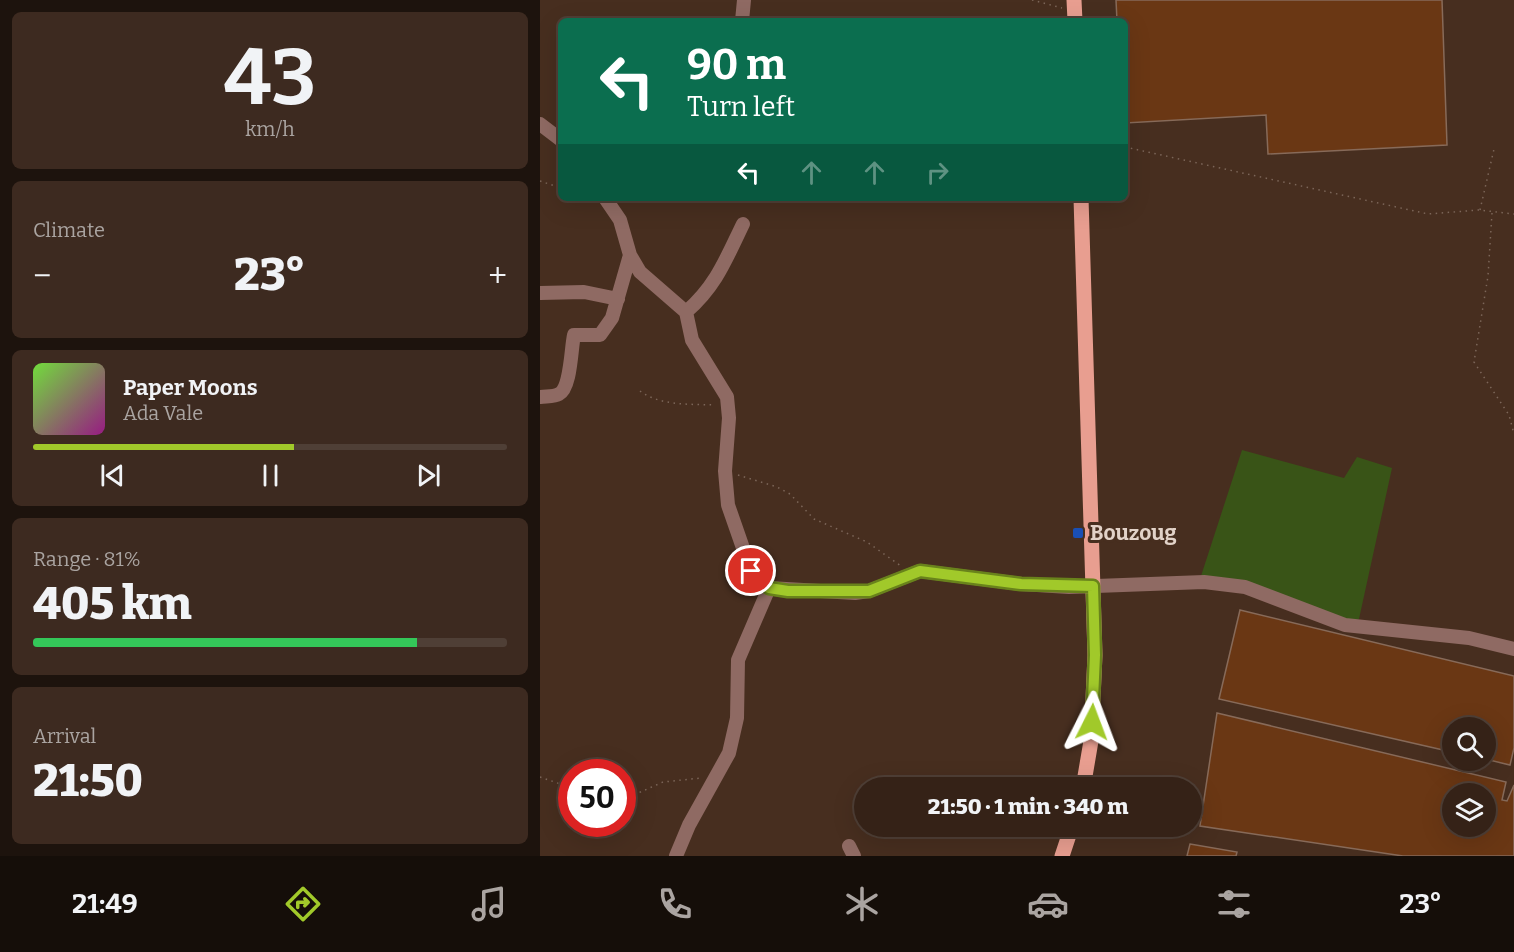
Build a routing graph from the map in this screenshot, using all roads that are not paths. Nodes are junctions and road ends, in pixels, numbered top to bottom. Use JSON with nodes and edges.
{"nodes":[{"id":1,"x":744,"y":0,"type":"edge"},
{"id":2,"x":742,"y":18,"type":"edge"},
{"id":3,"x":540,"y":124,"type":"edge"},
{"id":4,"x":558,"y":138,"type":"edge"},
{"id":5,"x":607,"y":201,"type":"edge"},
{"id":6,"x":1081,"y":201,"type":"edge"},
{"id":7,"x":743,"y":224,"type":"dead end"},
{"id":8,"x":630,"y":255,"type":"junction"},
{"id":9,"x":540,"y":293,"type":"edge"},
{"id":10,"x":618,"y":299,"type":"junction"},
{"id":11,"x":686,"y":312,"type":"junction"},
{"id":12,"x":540,"y":397,"type":"edge"},
{"id":13,"x":1093,"y":586,"type":"junction"},
{"id":14,"x":769,"y":588,"type":"junction"},
{"id":15,"x":1514,"y":650,"type":"edge"},
{"id":16,"x":1084,"y":777,"type":"edge"},
{"id":17,"x":1068,"y":837,"type":"edge"},
{"id":18,"x":676,"y":856,"type":"edge"},
{"id":19,"x":1062,"y":856,"type":"edge"}],
"edges":[{"from":1,"to":2,"type":"street"},
{"from":3,"to":4,"type":"street"},
{"from":5,"to":8,"type":"street"},
{"from":6,"to":13,"type":"main road"},
{"from":7,"to":11,"type":"street"},
{"from":8,"to":10,"type":"street"},
{"from":8,"to":11,"type":"street"},
{"from":9,"to":10,"type":"street"},
{"from":10,"to":12,"type":"street"},
{"from":11,"to":14,"type":"street"},
{"from":13,"to":14,"type":"street"},
{"from":13,"to":15,"type":"street"},
{"from":13,"to":16,"type":"main road"},
{"from":14,"to":18,"type":"street"},
{"from":17,"to":19,"type":"main road"}]}
